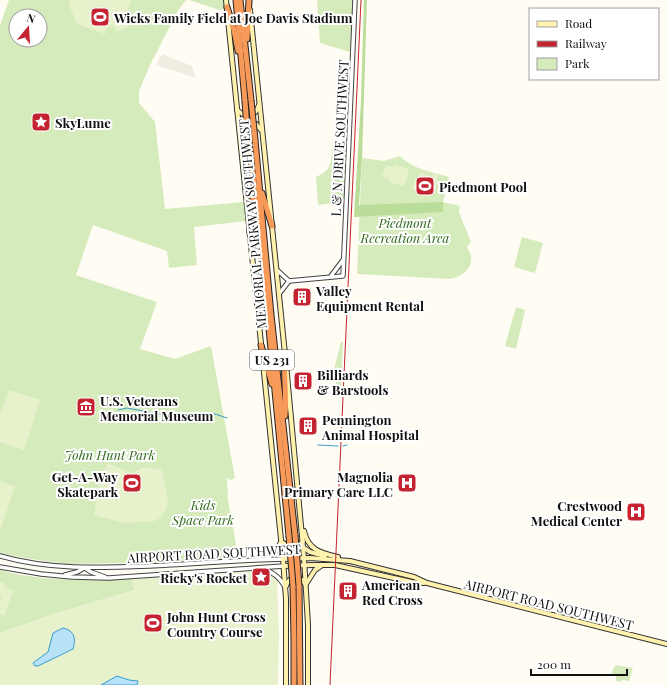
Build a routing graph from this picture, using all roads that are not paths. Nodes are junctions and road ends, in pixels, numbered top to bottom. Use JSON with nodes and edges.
{"nodes":[{"id":1,"x":226,"y":0,"type":"edge"},
{"id":2,"x":236,"y":0,"type":"edge"},
{"id":3,"x":240,"y":0,"type":"edge"},
{"id":4,"x":249,"y":0,"type":"edge"},
{"id":5,"x":355,"y":0,"type":"edge"},
{"id":6,"x":227,"y":7,"type":"junction"},
{"id":7,"x":245,"y":46,"type":"junction"},
{"id":8,"x":241,"y":62,"type":"junction"},
{"id":9,"x":259,"y":102,"type":"junction"},
{"id":10,"x":237,"y":110,"type":"junction"},
{"id":11,"x":262,"y":132,"type":"junction"},
{"id":12,"x":240,"y":136,"type":"junction"},
{"id":13,"x":259,"y":181,"type":"junction"},
{"id":14,"x":254,"y":184,"type":"junction"},
{"id":15,"x":272,"y":226,"type":"junction"},
{"id":16,"x":250,"y":233,"type":"junction"},
{"id":17,"x":344,"y":259,"type":"junction"},
{"id":18,"x":277,"y":270,"type":"junction"},
{"id":19,"x":331,"y":276,"type":"junction"},
{"id":20,"x":289,"y":280,"type":"junction"},
{"id":21,"x":279,"y":294,"type":"junction"},
{"id":22,"x":261,"y":345,"type":"junction"},
{"id":23,"x":285,"y":352,"type":"junction"},
{"id":24,"x":275,"y":398,"type":"junction"},
{"id":25,"x":284,"y":423,"type":"junction"},
{"id":26,"x":300,"y":515,"type":"junction"},
{"id":27,"x":303,"y":541,"type":"junction"},
{"id":28,"x":281,"y":542,"type":"junction"},
{"id":29,"x":304,"y":548,"type":"junction"},
{"id":30,"x":0,"y":556,"type":"edge"},
{"id":31,"x":304,"y":558,"type":"junction"},
{"id":32,"x":283,"y":559,"type":"junction"},
{"id":33,"x":335,"y":559,"type":"junction"},
{"id":34,"x":267,"y":560,"type":"junction"},
{"id":35,"x":350,"y":561,"type":"junction"},
{"id":36,"x":323,"y":564,"type":"junction"},
{"id":37,"x":305,"y":565,"type":"junction"},
{"id":38,"x":284,"y":566,"type":"junction"},
{"id":39,"x":0,"y":567,"type":"edge"},
{"id":40,"x":258,"y":567,"type":"junction"},
{"id":41,"x":84,"y":568,"type":"junction"},
{"id":42,"x":61,"y":576,"type":"junction"},
{"id":43,"x":109,"y":578,"type":"junction"},
{"id":44,"x":427,"y":583,"type":"junction"},
{"id":45,"x":306,"y":584,"type":"junction"},
{"id":46,"x":285,"y":588,"type":"junction"},
{"id":47,"x":667,"y":644,"type":"edge"},
{"id":48,"x":286,"y":685,"type":"edge"},
{"id":49,"x":294,"y":685,"type":"edge"},
{"id":50,"x":300,"y":685,"type":"edge"},
{"id":51,"x":308,"y":685,"type":"edge"}],
"edges":[{"from":1,"to":6,"type":"main road"},
{"from":2,"to":8,"type":"highway","name":"MEMORIAL PARKWAY SOUTHWEST","number":"US 231"},
{"from":3,"to":7,"type":"highway","name":"MEMORIAL PARKWAY SOUTHWEST","number":"US 231"},
{"from":4,"to":7,"type":"highway"},
{"from":4,"to":9,"type":"main road"},
{"from":5,"to":17,"type":"street","name":"L & N DRIVE SOUTHWEST"},
{"from":6,"to":8,"type":"highway"},
{"from":6,"to":10,"type":"main road"},
{"from":7,"to":13,"type":"highway","name":"MEMORIAL PARKWAY SOUTHWEST","number":"US 231","bridge":true},
{"from":8,"to":14,"type":"highway","name":"MEMORIAL PARKWAY SOUTHWEST","number":"US 231","bridge":true},
{"from":9,"to":10,"type":"main road"},
{"from":9,"to":11,"type":"main road"},
{"from":10,"to":12,"type":"main road"},
{"from":11,"to":12,"type":"main road"},
{"from":11,"to":15,"type":"main road"},
{"from":12,"to":16,"type":"main road"},
{"from":13,"to":15,"type":"highway"},
{"from":13,"to":25,"type":"highway","name":"MEMORIAL PARKWAY SOUTHWEST","number":"US 231"},
{"from":14,"to":16,"type":"highway"},
{"from":14,"to":24,"type":"highway","name":"MEMORIAL PARKWAY SOUTHWEST","number":"US 231"},
{"from":15,"to":18,"type":"main road"},
{"from":16,"to":22,"type":"main road"},
{"from":17,"to":19,"type":"street"},
{"from":17,"to":19,"type":"street","name":"L & N DRIVE SOUTHWEST"},
{"from":18,"to":20,"type":"street"},
{"from":18,"to":21,"type":"main road"},
{"from":19,"to":20,"type":"street"},
{"from":20,"to":21,"type":"street"},
{"from":21,"to":23,"type":"main road"},
{"from":22,"to":24,"type":"highway"},
{"from":22,"to":28,"type":"main road"},
{"from":23,"to":25,"type":"highway"},
{"from":23,"to":26,"type":"main road"},
{"from":24,"to":49,"type":"highway","name":"MEMORIAL PARKWAY SOUTHWEST","number":"US 231","bridge":true},
{"from":25,"to":50,"type":"highway","name":"MEMORIAL PARKWAY SOUTHWEST","number":"US 231","bridge":true},
{"from":26,"to":27,"type":"main road"},
{"from":26,"to":35,"type":"main road"},
{"from":27,"to":28,"type":"main road"},
{"from":27,"to":29,"type":"main road"},
{"from":28,"to":32,"type":"main road"},
{"from":28,"to":34,"type":"street"},
{"from":29,"to":31,"type":"main road"},
{"from":29,"to":33,"type":"main road"},
{"from":30,"to":41,"type":"street","name":"AIRPORT ROAD SOUTHWEST"},
{"from":31,"to":32,"type":"main road","name":"AIRPORT ROAD SOUTHWEST"},
{"from":31,"to":33,"type":"main road","name":"AIRPORT ROAD SOUTHWEST"},
{"from":31,"to":37,"type":"main road"},
{"from":32,"to":34,"type":"street","name":"AIRPORT ROAD SOUTHWEST"},
{"from":32,"to":38,"type":"main road"},
{"from":33,"to":35,"type":"main road","name":"AIRPORT ROAD SOUTHWEST"},
{"from":34,"to":41,"type":"street","name":"AIRPORT ROAD SOUTHWEST"},
{"from":35,"to":44,"type":"main road","name":"AIRPORT ROAD SOUTHWEST"},
{"from":36,"to":37,"type":"main road","name":"AIRPORT ROAD SOUTHWEST"},
{"from":36,"to":44,"type":"main road","name":"AIRPORT ROAD SOUTHWEST"},
{"from":36,"to":45,"type":"main road"},
{"from":37,"to":38,"type":"main road","name":"AIRPORT ROAD SOUTHWEST"},
{"from":37,"to":45,"type":"main road"},
{"from":38,"to":40,"type":"street","name":"AIRPORT ROAD SOUTHWEST"},
{"from":38,"to":46,"type":"main road"},
{"from":39,"to":42,"type":"street","name":"AIRPORT ROAD SOUTHWEST"},
{"from":40,"to":43,"type":"street","name":"AIRPORT ROAD SOUTHWEST"},
{"from":40,"to":46,"type":"street"},
{"from":41,"to":42,"type":"street"},
{"from":41,"to":43,"type":"street"},
{"from":42,"to":43,"type":"street","name":"AIRPORT ROAD SOUTHWEST"},
{"from":44,"to":47,"type":"main road","name":"AIRPORT ROAD SOUTHWEST"},
{"from":45,"to":46,"type":"main road"},
{"from":45,"to":51,"type":"main road"},
{"from":46,"to":48,"type":"main road"}]}
